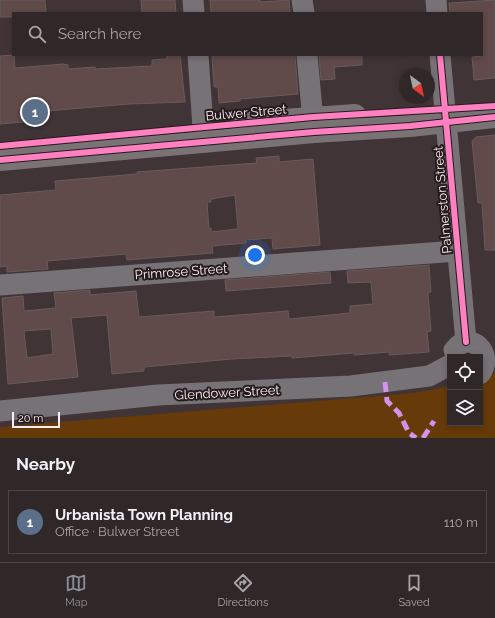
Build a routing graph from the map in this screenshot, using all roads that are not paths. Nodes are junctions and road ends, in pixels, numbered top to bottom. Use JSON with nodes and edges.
{"nodes":[{"id":1,"x":193,"y":0,"type":"edge"},
{"id":2,"x":302,"y":0,"type":"edge"},
{"id":3,"x":436,"y":0,"type":"edge"},
{"id":4,"x":194,"y":12,"type":"edge"},
{"id":5,"x":304,"y":12,"type":"edge"},
{"id":6,"x":436,"y":12,"type":"edge"},
{"id":7,"x":198,"y":56,"type":"edge"},
{"id":8,"x":308,"y":56,"type":"edge"},
{"id":9,"x":440,"y":56,"type":"edge"},
{"id":10,"x":495,"y":106,"type":"edge"},
{"id":11,"x":445,"y":116,"type":"junction"},
{"id":12,"x":495,"y":117,"type":"edge"},
{"id":13,"x":314,"y":124,"type":"junction"},
{"id":14,"x":204,"y":134,"type":"junction"},
{"id":15,"x":0,"y":146,"type":"edge"},
{"id":16,"x":0,"y":160,"type":"edge"},
{"id":17,"x":457,"y":251,"type":"junction"},
{"id":18,"x":0,"y":285,"type":"edge"},
{"id":19,"x":459,"y":350,"type":"edge"},
{"id":20,"x":487,"y":362,"type":"edge"},
{"id":21,"x":447,"y":366,"type":"edge"},
{"id":22,"x":0,"y":411,"type":"edge"}],
"edges":[{"from":1,"to":4,"type":"street"},
{"from":2,"to":5,"type":"street"},
{"from":3,"to":6,"type":"street"},
{"from":7,"to":14,"type":"street"},
{"from":8,"to":13,"type":"street"},
{"from":9,"to":11,"type":"street","name":"Palmerston Street"},
{"from":10,"to":11,"type":"main road","name":"Bulwer Street"},
{"from":11,"to":12,"type":"main road","name":"Bulwer Street"},
{"from":11,"to":13,"type":"main road","name":"Bulwer Street"},
{"from":11,"to":17,"type":"street","name":"Palmerston Street"},
{"from":13,"to":14,"type":"main road","name":"Bulwer Street"},
{"from":14,"to":15,"type":"main road","name":"Bulwer Street"},
{"from":14,"to":16,"type":"main road","name":"Bulwer Street"},
{"from":17,"to":18,"type":"street","name":"Primrose Street"},
{"from":17,"to":19,"type":"street","name":"Palmerston Street"},
{"from":19,"to":20,"type":"street"},
{"from":21,"to":22,"type":"street","name":"Glendower Street"}]}
